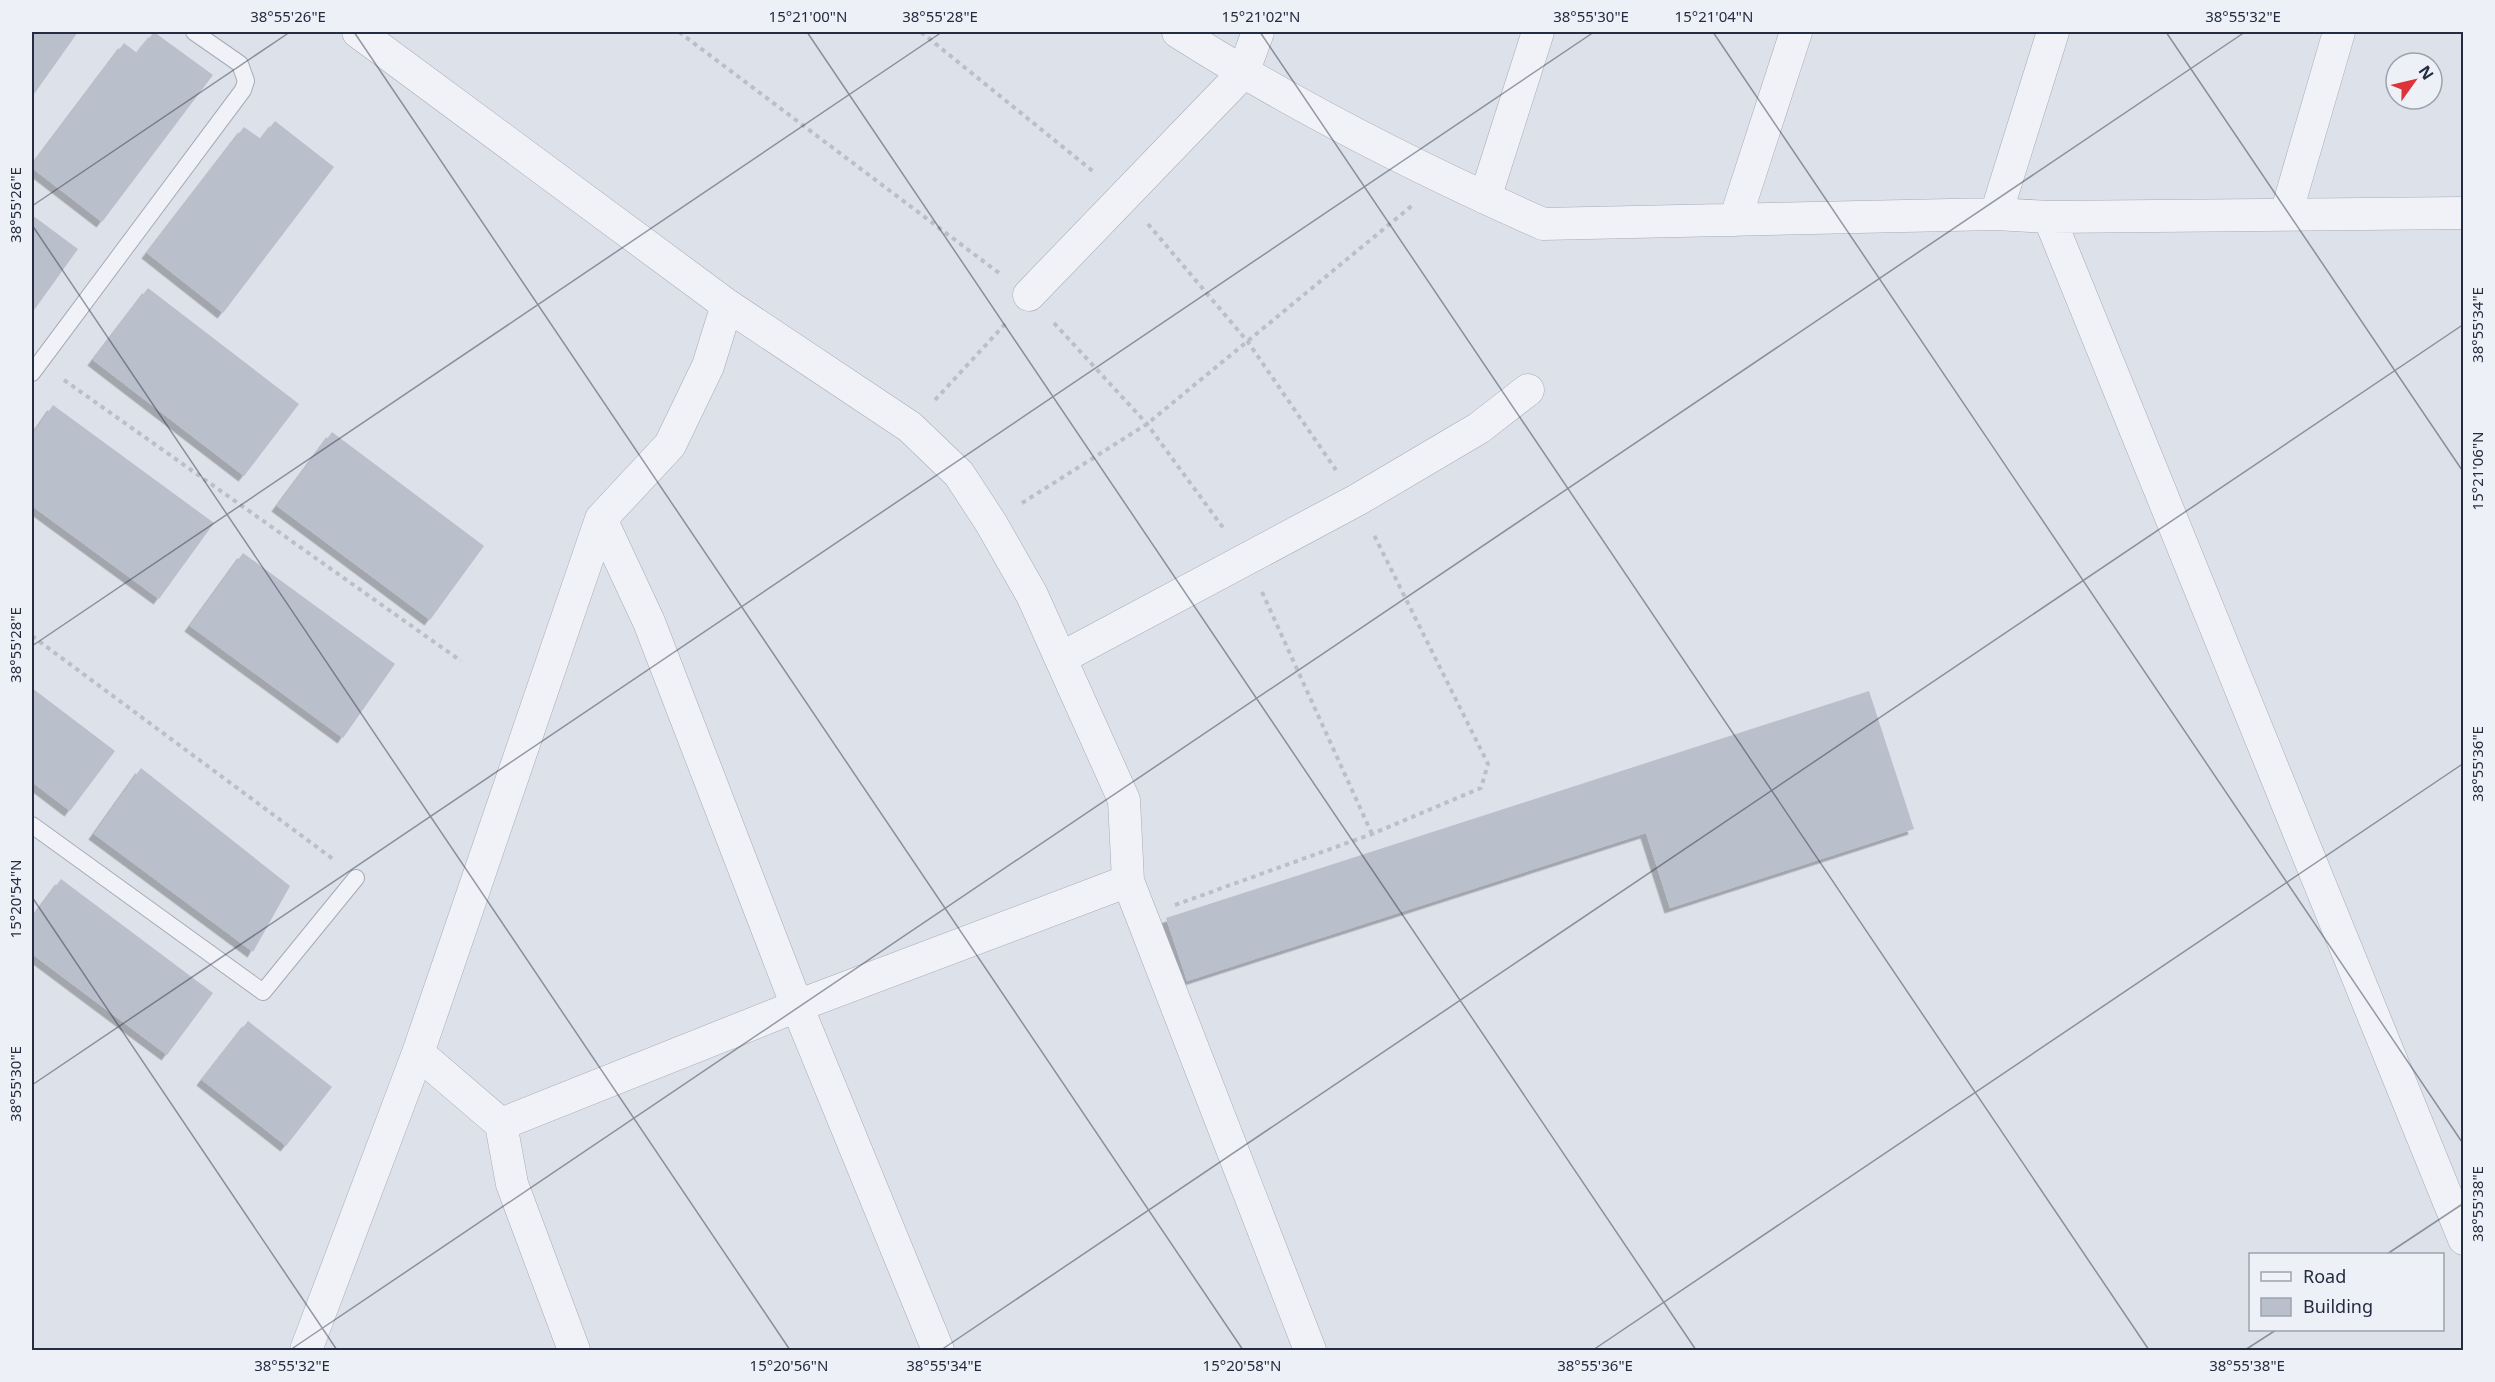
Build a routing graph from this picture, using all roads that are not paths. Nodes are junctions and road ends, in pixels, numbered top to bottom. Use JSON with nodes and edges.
{"nodes":[{"id":1,"x":194,"y":32,"type":"edge"},
{"id":2,"x":358,"y":32,"type":"edge"},
{"id":3,"x":1178,"y":32,"type":"edge"},
{"id":4,"x":1258,"y":32,"type":"edge"},
{"id":5,"x":1538,"y":32,"type":"edge"},
{"id":6,"x":1796,"y":32,"type":"edge"},
{"id":7,"x":2053,"y":32,"type":"edge"},
{"id":8,"x":2339,"y":32,"type":"edge"},
{"id":9,"x":1243,"y":73,"type":"junction"},
{"id":10,"x":1485,"y":198,"type":"junction"},
{"id":11,"x":2463,"y":213,"type":"edge"},
{"id":12,"x":1996,"y":214,"type":"junction"},
{"id":13,"x":2286,"y":214,"type":"junction"},
{"id":14,"x":2049,"y":217,"type":"junction"},
{"id":15,"x":1735,"y":220,"type":"junction"},
{"id":16,"x":1029,"y":296,"type":"road end"},
{"id":17,"x":726,"y":306,"type":"junction"},
{"id":18,"x":35,"y":368,"type":"edge"},
{"id":19,"x":1528,"y":390,"type":"dead end"},
{"id":20,"x":601,"y":519,"type":"junction"},
{"id":21,"x":1061,"y":658,"type":"junction"},
{"id":22,"x":32,"y":825,"type":"edge"},
{"id":23,"x":356,"y":878,"type":"road end"},
{"id":24,"x":1128,"y":881,"type":"junction"},
{"id":25,"x":797,"y":1006,"type":"junction"},
{"id":26,"x":418,"y":1053,"type":"junction"},
{"id":27,"x":501,"y":1124,"type":"junction"},
{"id":28,"x":2463,"y":1239,"type":"edge"},
{"id":29,"x":306,"y":1350,"type":"edge"},
{"id":30,"x":574,"y":1350,"type":"edge"},
{"id":31,"x":938,"y":1350,"type":"edge"},
{"id":32,"x":1310,"y":1350,"type":"edge"}],
"edges":[{"from":1,"to":18,"type":"lane"},
{"from":2,"to":17,"type":"street"},
{"from":3,"to":9,"type":"street"},
{"from":4,"to":9,"type":"street"},
{"from":5,"to":10,"type":"street"},
{"from":6,"to":15,"type":"street"},
{"from":7,"to":12,"type":"street"},
{"from":8,"to":13,"type":"street"},
{"from":9,"to":10,"type":"street"},
{"from":9,"to":16,"type":"street"},
{"from":10,"to":15,"type":"street"},
{"from":11,"to":13,"type":"street"},
{"from":12,"to":14,"type":"street"},
{"from":12,"to":15,"type":"street"},
{"from":13,"to":14,"type":"street"},
{"from":14,"to":28,"type":"street"},
{"from":17,"to":20,"type":"street"},
{"from":17,"to":21,"type":"street"},
{"from":19,"to":21,"type":"street"},
{"from":20,"to":25,"type":"street"},
{"from":20,"to":26,"type":"street"},
{"from":21,"to":24,"type":"street"},
{"from":22,"to":23,"type":"lane"},
{"from":24,"to":25,"type":"street"},
{"from":24,"to":32,"type":"street"},
{"from":25,"to":27,"type":"street"},
{"from":25,"to":31,"type":"street"},
{"from":26,"to":27,"type":"street"},
{"from":26,"to":29,"type":"street"},
{"from":27,"to":30,"type":"street"}]}
